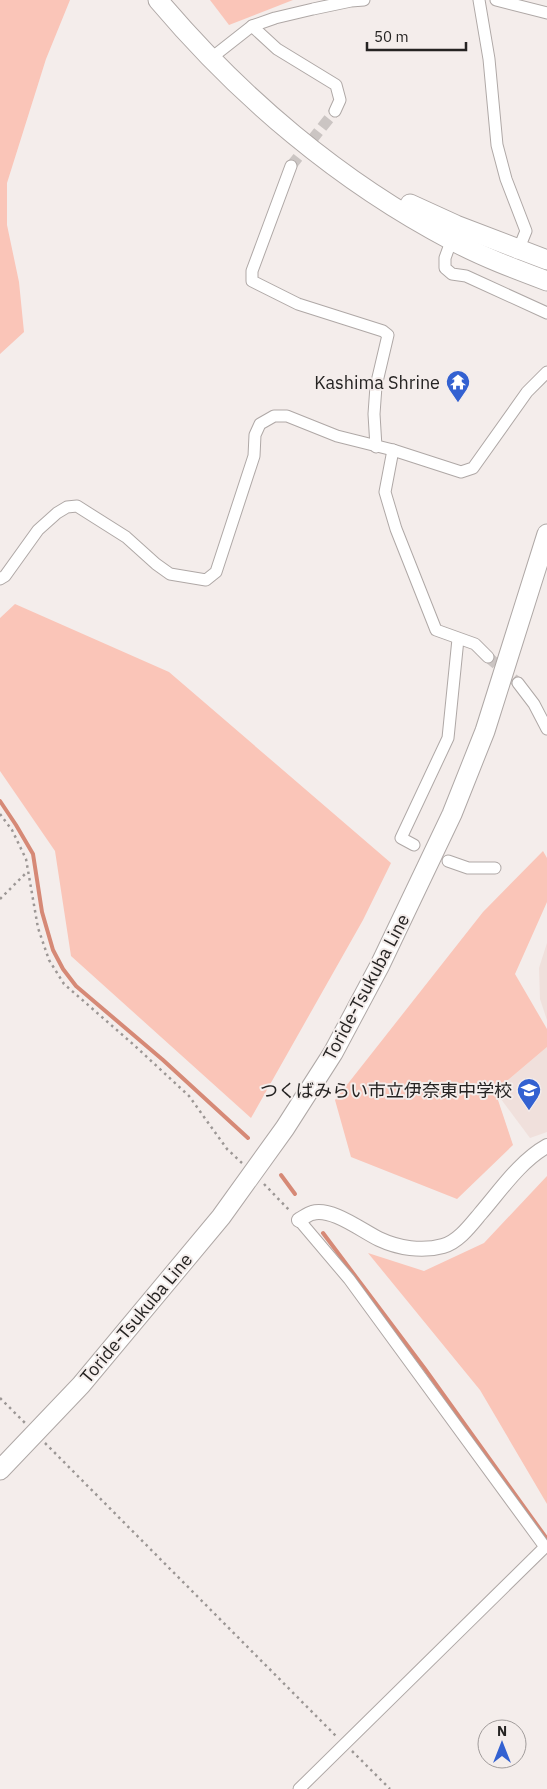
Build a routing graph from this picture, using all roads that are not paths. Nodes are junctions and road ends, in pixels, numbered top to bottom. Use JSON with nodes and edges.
{"nodes":[{"id":1,"x":158,"y":0,"type":"edge"},
{"id":2,"x":364,"y":0,"type":"edge"},
{"id":3,"x":478,"y":0,"type":"edge"},
{"id":4,"x":496,"y":0,"type":"edge"},
{"id":5,"x":547,"y":13,"type":"edge"},
{"id":6,"x":252,"y":26,"type":"junction"},
{"id":7,"x":210,"y":59,"type":"junction"},
{"id":8,"x":336,"y":111,"type":"tunnel mouth"},
{"id":9,"x":291,"y":166,"type":"tunnel mouth"},
{"id":10,"x":454,"y":233,"type":"junction"},
{"id":11,"x":518,"y":250,"type":"junction"},
{"id":12,"x":547,"y":260,"type":"edge"},
{"id":13,"x":511,"y":267,"type":"junction"},
{"id":14,"x":547,"y":281,"type":"edge"},
{"id":15,"x":547,"y":312,"type":"edge"},
{"id":16,"x":547,"y":372,"type":"edge"},
{"id":17,"x":376,"y":447,"type":"junction"},
{"id":18,"x":393,"y":450,"type":"junction"},
{"id":19,"x":547,"y":534,"type":"edge"},
{"id":20,"x":0,"y":579,"type":"edge"},
{"id":21,"x":458,"y":639,"type":"junction"},
{"id":22,"x":488,"y":656,"type":"tunnel mouth"},
{"id":23,"x":518,"y":683,"type":"tunnel mouth"},
{"id":24,"x":547,"y":729,"type":"edge"},
{"id":25,"x":414,"y":845,"type":"dead end"},
{"id":26,"x":448,"y":861,"type":"dead end"},
{"id":27,"x":496,"y":868,"type":"dead end"},
{"id":28,"x":547,"y":1146,"type":"edge"},
{"id":29,"x":298,"y":1220,"type":"joint"},
{"id":30,"x":0,"y":1470,"type":"edge"},
{"id":31,"x":299,"y":1789,"type":"edge"}],
"edges":[{"from":1,"to":7,"type":"main road"},
{"from":2,"to":6,"type":"street"},
{"from":3,"to":11,"type":"street"},
{"from":4,"to":5,"type":"street"},
{"from":6,"to":7,"type":"street"},
{"from":6,"to":8,"type":"street"},
{"from":7,"to":10,"type":"main road"},
{"from":9,"to":17,"type":"street"},
{"from":10,"to":11,"type":"main road"},
{"from":10,"to":13,"type":"main road"},
{"from":10,"to":15,"type":"street"},
{"from":11,"to":12,"type":"main road"},
{"from":11,"to":13,"type":"street"},
{"from":13,"to":14,"type":"main road"},
{"from":16,"to":18,"type":"street"},
{"from":17,"to":18,"type":"street"},
{"from":17,"to":20,"type":"street"},
{"from":18,"to":21,"type":"street"},
{"from":19,"to":30,"type":"main road","name":"Toride-Tsukuba Line"},
{"from":21,"to":22,"type":"street"},
{"from":21,"to":25,"type":"street"},
{"from":23,"to":24,"type":"street"},
{"from":26,"to":27,"type":"street"},
{"from":28,"to":29,"type":"street"},
{"from":29,"to":31,"type":"street"}]}
